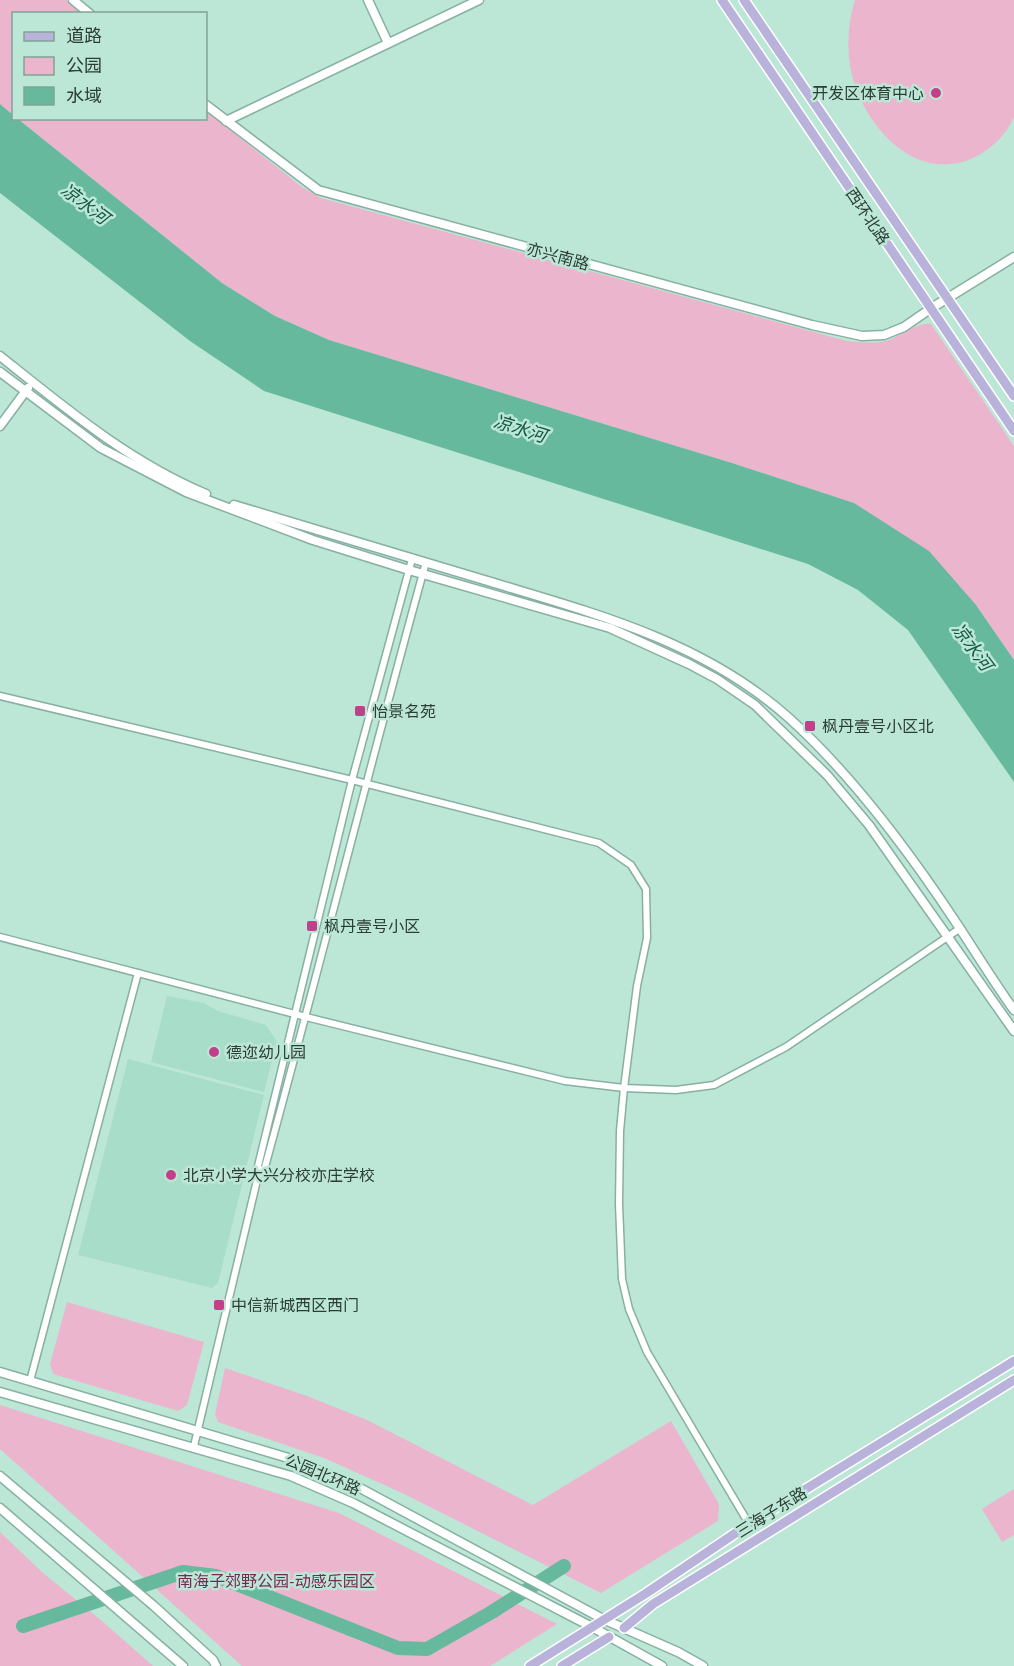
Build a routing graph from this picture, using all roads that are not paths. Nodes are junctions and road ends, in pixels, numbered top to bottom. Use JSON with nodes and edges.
{"nodes":[{"id":1,"x":73,"y":0,"type":"edge"},
{"id":2,"x":368,"y":0,"type":"edge"},
{"id":3,"x":478,"y":0,"type":"edge"},
{"id":4,"x":722,"y":0,"type":"edge"},
{"id":5,"x":744,"y":0,"type":"edge"},
{"id":6,"x":88,"y":12,"type":"edge"},
{"id":7,"x":388,"y":43,"type":"junction"},
{"id":8,"x":207,"y":106,"type":"edge"},
{"id":9,"x":226,"y":121,"type":"junction"},
{"id":10,"x":1014,"y":257,"type":"edge"},
{"id":11,"x":948,"y":298,"type":"junction"},
{"id":12,"x":930,"y":309,"type":"junction"},
{"id":13,"x":0,"y":356,"type":"edge"},
{"id":14,"x":0,"y":372,"type":"edge"},
{"id":15,"x":32,"y":382,"type":"junction"},
{"id":16,"x":25,"y":392,"type":"junction"},
{"id":17,"x":1014,"y":396,"type":"edge"},
{"id":18,"x":0,"y":426,"type":"edge"},
{"id":19,"x":1014,"y":431,"type":"edge"},
{"id":20,"x":412,"y":559,"type":"junction"},
{"id":21,"x":426,"y":562,"type":"junction"},
{"id":22,"x":409,"y":570,"type":"junction"},
{"id":23,"x":422,"y":574,"type":"junction"},
{"id":24,"x":0,"y":696,"type":"edge"},
{"id":25,"x":352,"y":780,"type":"junction"},
{"id":26,"x":365,"y":784,"type":"junction"},
{"id":27,"x":959,"y":928,"type":"junction"},
{"id":28,"x":948,"y":936,"type":"junction"},
{"id":29,"x":0,"y":937,"type":"edge"},
{"id":30,"x":138,"y":973,"type":"junction"},
{"id":31,"x":1014,"y":1010,"type":"edge"},
{"id":32,"x":295,"y":1014,"type":"junction"},
{"id":33,"x":306,"y":1017,"type":"junction"},
{"id":34,"x":1014,"y":1031,"type":"edge"},
{"id":35,"x":624,"y":1088,"type":"junction"},
{"id":36,"x":258,"y":1176,"type":"junction"},
{"id":37,"x":1014,"y":1361,"type":"edge"},
{"id":38,"x":0,"y":1372,"type":"edge"},
{"id":39,"x":30,"y":1380,"type":"junction"},
{"id":40,"x":1014,"y":1380,"type":"edge"},
{"id":41,"x":0,"y":1392,"type":"edge"},
{"id":42,"x":198,"y":1430,"type":"junction"},
{"id":43,"x":194,"y":1446,"type":"junction"},
{"id":44,"x":0,"y":1476,"type":"edge"},
{"id":45,"x":0,"y":1508,"type":"edge"},
{"id":46,"x":749,"y":1524,"type":"junction"},
{"id":47,"x":603,"y":1619,"type":"junction"},
{"id":48,"x":592,"y":1627,"type":"junction"},
{"id":49,"x":624,"y":1628,"type":"junction"},
{"id":50,"x":609,"y":1637,"type":"junction"},
{"id":51,"x":183,"y":1666,"type":"edge"},
{"id":52,"x":216,"y":1666,"type":"edge"},
{"id":53,"x":530,"y":1666,"type":"edge"},
{"id":54,"x":562,"y":1666,"type":"edge"},
{"id":55,"x":662,"y":1666,"type":"edge"},
{"id":56,"x":703,"y":1666,"type":"edge"}],
"edges":[{"from":1,"to":6,"type":"street"},
{"from":2,"to":7,"type":"street"},
{"from":3,"to":7,"type":"street"},
{"from":4,"to":12,"type":"main road","name":"西环北路"},
{"from":5,"to":11,"type":"main road","name":"西环北路"},
{"from":7,"to":9,"type":"street"},
{"from":8,"to":9,"type":"street","name":"亦兴南路"},
{"from":9,"to":12,"type":"street","name":"亦兴南路"},
{"from":10,"to":11,"type":"street","name":"亦兴南路"},
{"from":11,"to":12,"type":"street","name":"亦兴南路"},
{"from":11,"to":17,"type":"main road","name":"西环北路"},
{"from":12,"to":19,"type":"main road","name":"西环北路"},
{"from":13,"to":15,"type":"street"},
{"from":14,"to":16,"type":"street"},
{"from":15,"to":16,"type":"street"},
{"from":15,"to":20,"type":"street"},
{"from":16,"to":18,"type":"street"},
{"from":16,"to":22,"type":"street"},
{"from":20,"to":21,"type":"street"},
{"from":20,"to":22,"type":"street"},
{"from":21,"to":23,"type":"street"},
{"from":21,"to":27,"type":"street"},
{"from":22,"to":23,"type":"street"},
{"from":22,"to":25,"type":"street"},
{"from":23,"to":26,"type":"street"},
{"from":23,"to":28,"type":"street"},
{"from":24,"to":25,"type":"street"},
{"from":25,"to":26,"type":"street"},
{"from":25,"to":32,"type":"street"},
{"from":26,"to":33,"type":"street"},
{"from":26,"to":35,"type":"street"},
{"from":27,"to":28,"type":"street"},
{"from":27,"to":31,"type":"street"},
{"from":28,"to":34,"type":"street"},
{"from":28,"to":35,"type":"street"},
{"from":29,"to":30,"type":"street"},
{"from":30,"to":32,"type":"street"},
{"from":30,"to":39,"type":"street"},
{"from":32,"to":33,"type":"street"},
{"from":32,"to":36,"type":"street"},
{"from":33,"to":35,"type":"street"},
{"from":33,"to":36,"type":"street"},
{"from":35,"to":46,"type":"street"},
{"from":36,"to":42,"type":"street"},
{"from":37,"to":46,"type":"main road","name":"三海子东路"},
{"from":38,"to":39,"type":"street","name":"公园北环路"},
{"from":39,"to":42,"type":"street","name":"公园北环路"},
{"from":40,"to":49,"type":"main road","name":"三海子东路"},
{"from":41,"to":43,"type":"street","name":"公园北环路"},
{"from":42,"to":43,"type":"street"},
{"from":42,"to":47,"type":"street","name":"公园北环路"},
{"from":43,"to":48,"type":"street","name":"公园北环路"},
{"from":44,"to":52,"type":"street"},
{"from":45,"to":51,"type":"street"},
{"from":46,"to":47,"type":"main road","name":"三海子东路"},
{"from":47,"to":48,"type":"main road","name":"三海子东路"},
{"from":47,"to":49,"type":"street","name":"公园北环路"},
{"from":48,"to":50,"type":"street"},
{"from":48,"to":53,"type":"main road","name":"三海子东路"},
{"from":49,"to":50,"type":"street","name":"三海子东路"},
{"from":49,"to":56,"type":"street","name":"公园北环路"},
{"from":50,"to":54,"type":"main road","name":"三海子东路"},
{"from":50,"to":55,"type":"street"}]}
